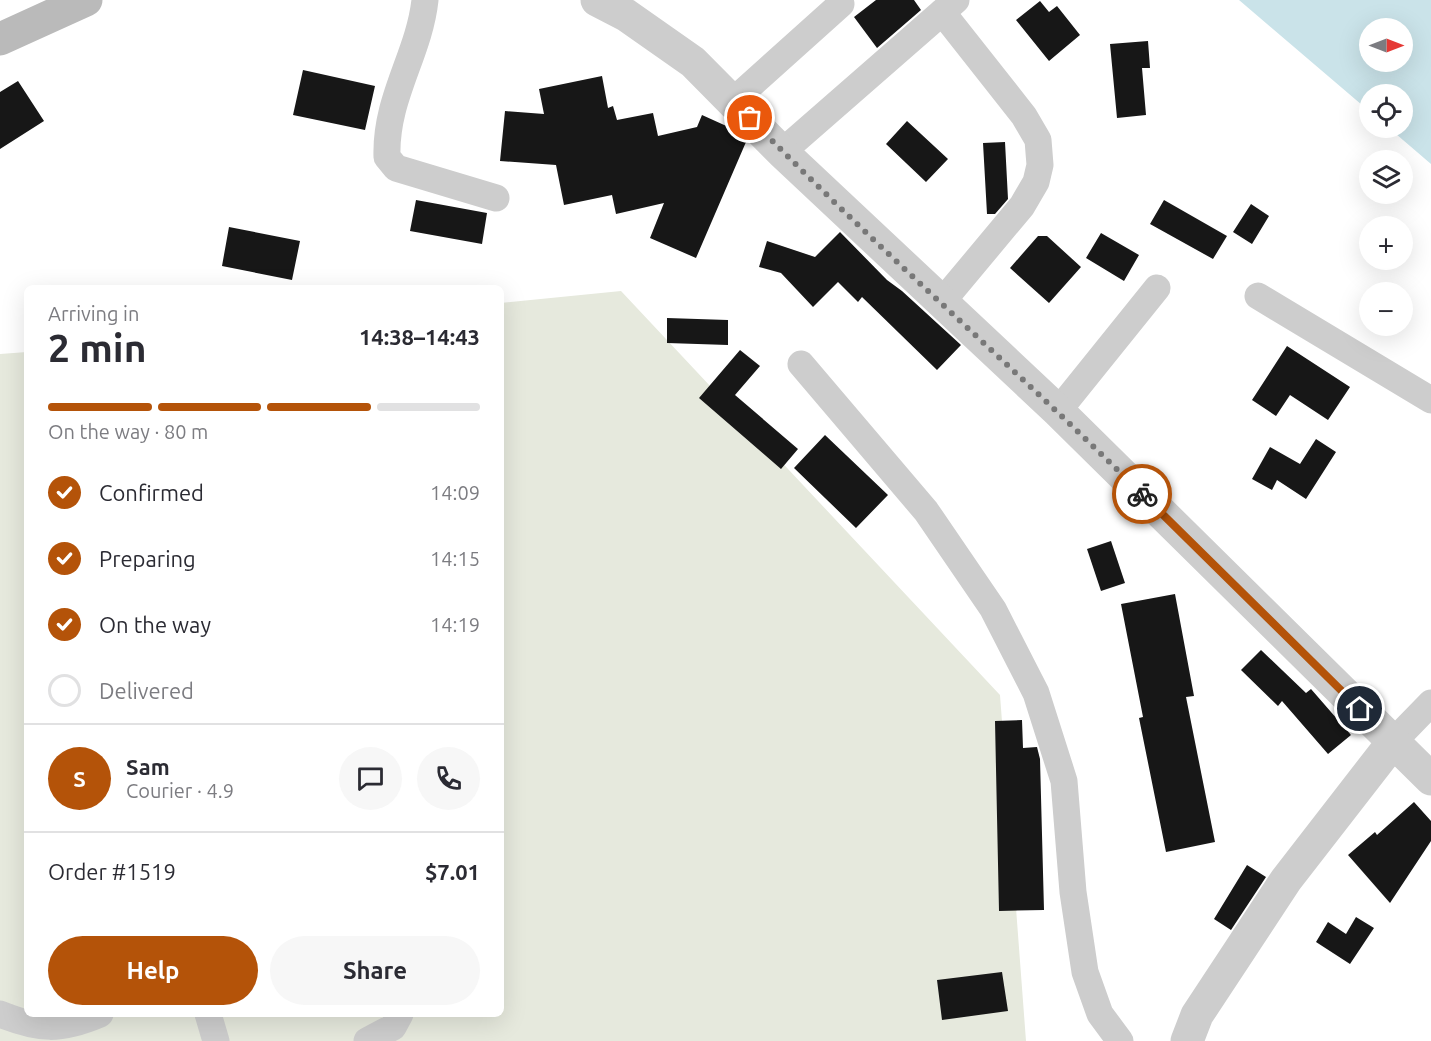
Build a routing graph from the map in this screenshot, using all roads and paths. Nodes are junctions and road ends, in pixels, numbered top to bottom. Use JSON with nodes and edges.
{"nodes":[{"id":1,"x":86,"y":0,"type":"edge"},
{"id":2,"x":425,"y":0,"type":"edge"},
{"id":3,"x":597,"y":0,"type":"edge"},
{"id":4,"x":841,"y":4,"type":"dead end"},
{"id":5,"x":949,"y":6,"type":"edge"},
{"id":6,"x":0,"y":39,"type":"edge"},
{"id":7,"x":733,"y":101,"type":"junction"},
{"id":8,"x":783,"y":152,"type":"junction"},
{"id":9,"x":496,"y":198,"type":"dead end"},
{"id":10,"x":1157,"y":288,"type":"dead end"},
{"id":11,"x":1258,"y":296,"type":"dead end"},
{"id":12,"x":941,"y":303,"type":"junction"},
{"id":13,"x":801,"y":364,"type":"dead end"},
{"id":14,"x":1431,"y":400,"type":"edge"},
{"id":15,"x":1058,"y":411,"type":"junction"},
{"id":16,"x":1431,"y":703,"type":"edge"},
{"id":17,"x":1393,"y":742,"type":"junction"},
{"id":18,"x":1431,"y":779,"type":"edge"},
{"id":19,"x":0,"y":1014,"type":"edge"},
{"id":20,"x":93,"y":1017,"type":"edge"},
{"id":21,"x":209,"y":1017,"type":"edge"},
{"id":22,"x":398,"y":1017,"type":"edge"},
{"id":23,"x":216,"y":1041,"type":"edge"},
{"id":24,"x":367,"y":1041,"type":"edge"},
{"id":25,"x":1120,"y":1041,"type":"edge"},
{"id":26,"x":1187,"y":1041,"type":"edge"}],
"edges":[{"from":1,"to":6,"type":"main road"},
{"from":2,"to":9,"type":"street"},
{"from":3,"to":7,"type":"street"},
{"from":4,"to":7,"type":"street"},
{"from":5,"to":8,"type":"street"},
{"from":5,"to":12,"type":"street"},
{"from":7,"to":8,"type":"street"},
{"from":8,"to":12,"type":"street"},
{"from":10,"to":15,"type":"street"},
{"from":11,"to":14,"type":"street"},
{"from":12,"to":15,"type":"street"},
{"from":13,"to":25,"type":"street"},
{"from":15,"to":17,"type":"street"},
{"from":16,"to":17,"type":"street"},
{"from":17,"to":18,"type":"street"},
{"from":17,"to":26,"type":"street"},
{"from":19,"to":20,"type":"street"},
{"from":21,"to":23,"type":"street"},
{"from":22,"to":24,"type":"street"}]}
